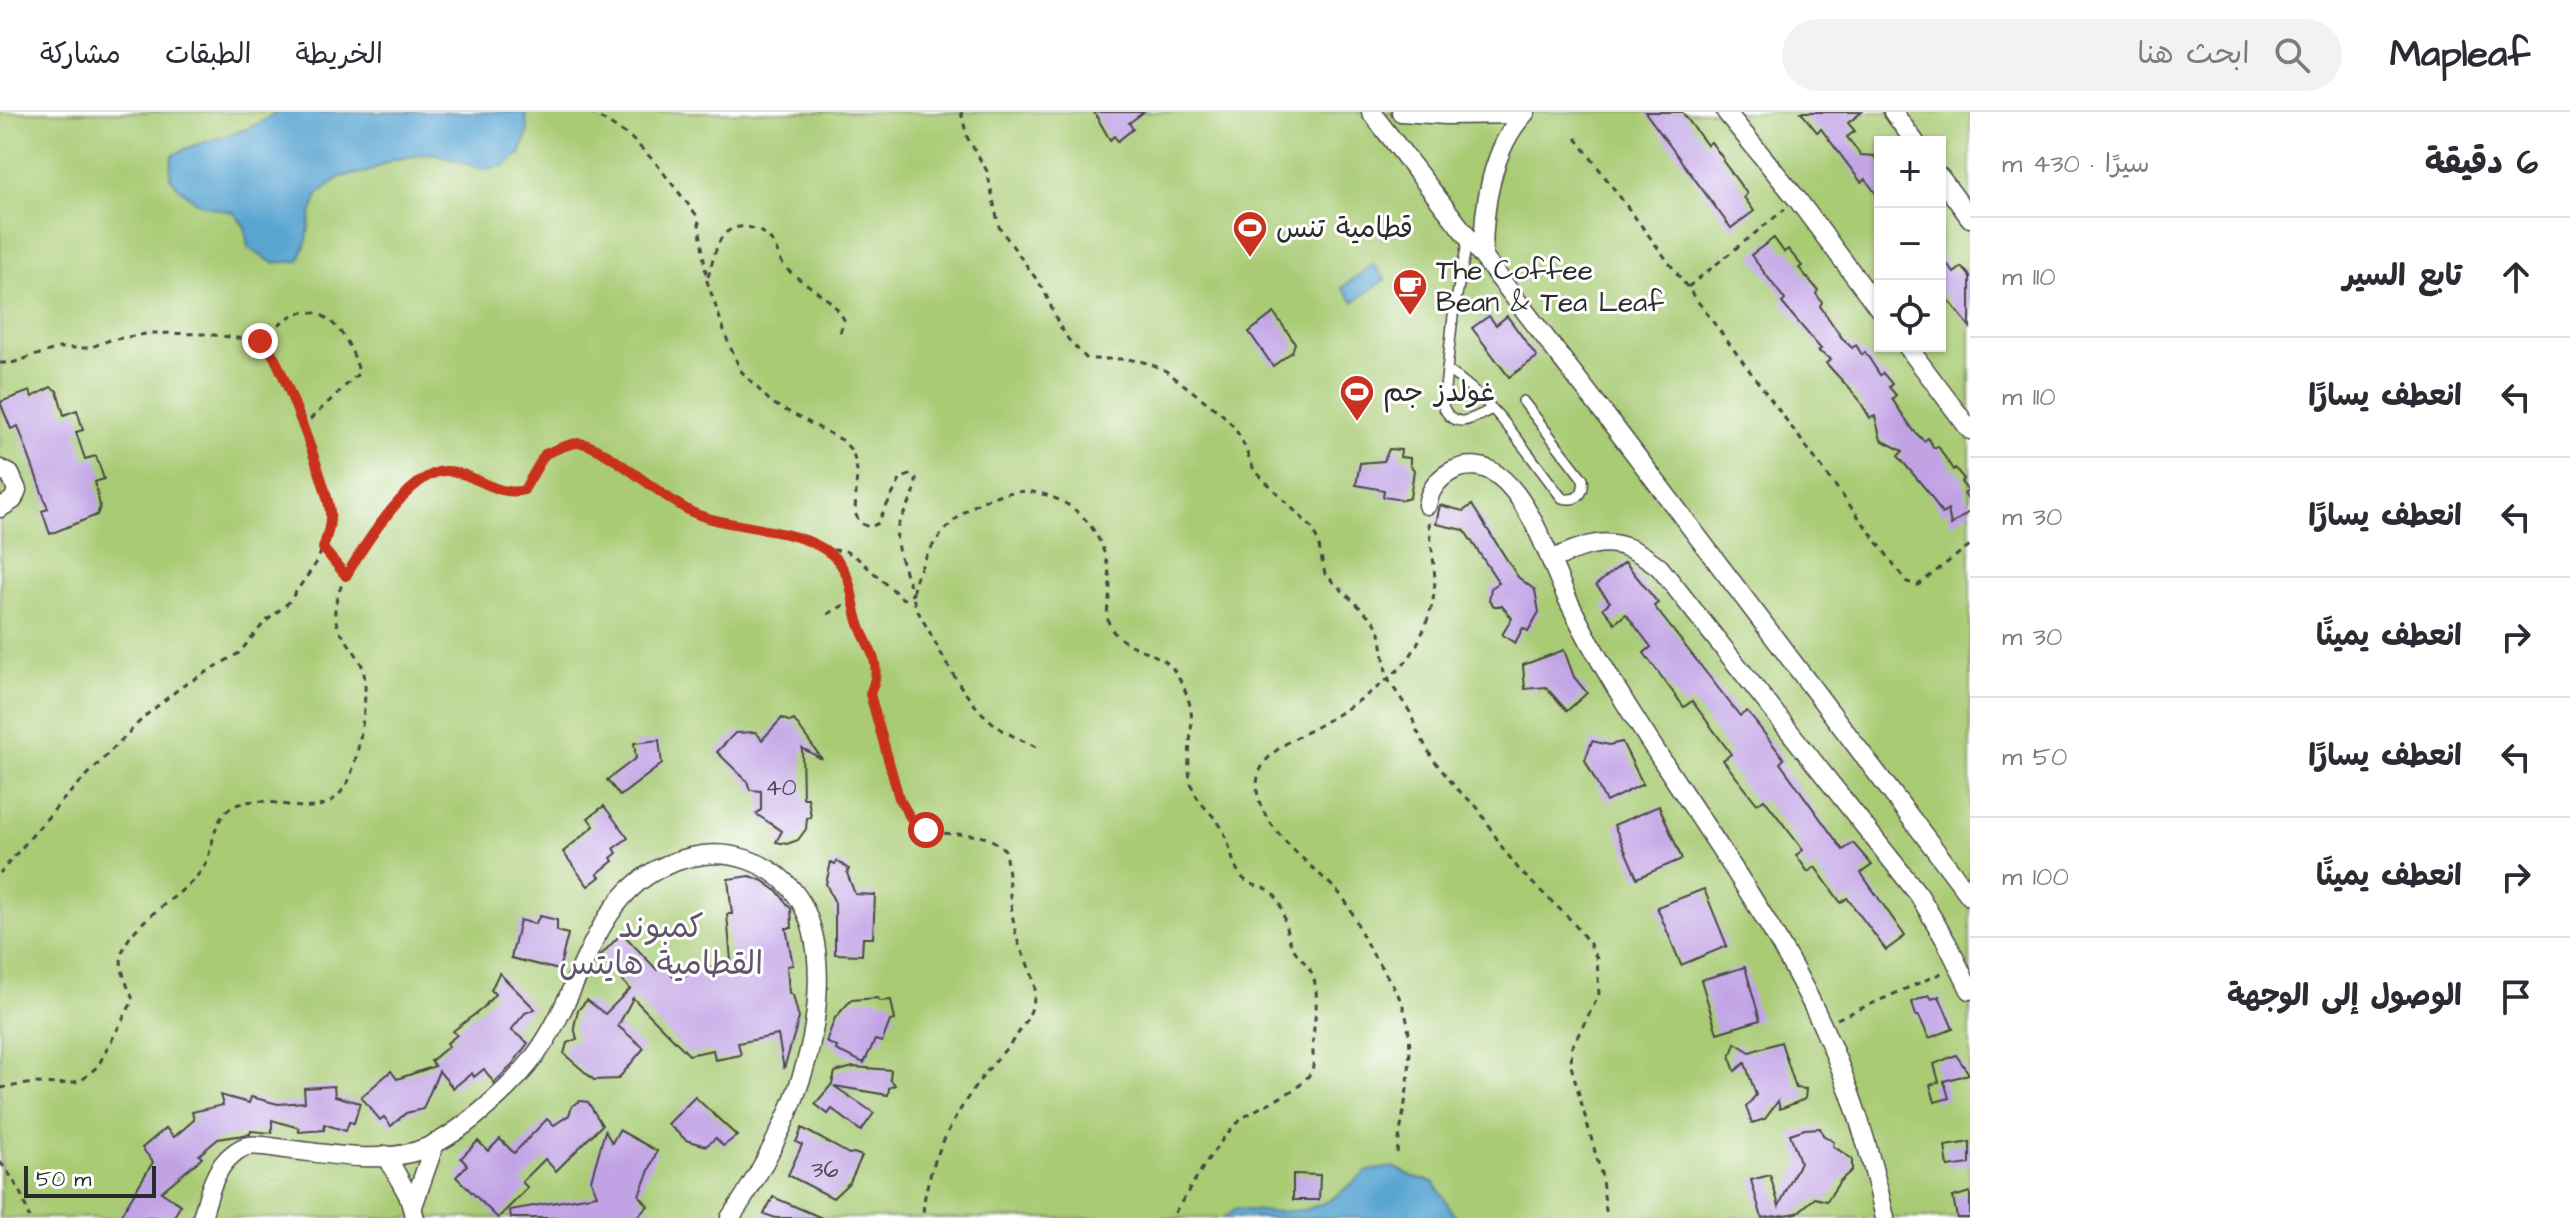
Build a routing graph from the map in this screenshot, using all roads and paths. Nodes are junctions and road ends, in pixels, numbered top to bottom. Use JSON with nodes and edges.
{"nodes":[{"id":1,"x":590,"y":112,"type":"edge"},
{"id":2,"x":961,"y":112,"type":"edge"},
{"id":3,"x":1371,"y":112,"type":"edge"},
{"id":4,"x":1401,"y":112,"type":"edge"},
{"id":5,"x":1726,"y":112,"type":"edge"},
{"id":6,"x":1893,"y":112,"type":"edge"},
{"id":7,"x":1524,"y":113,"type":"edge"},
{"id":8,"x":1911,"y":136,"type":"edge"},
{"id":9,"x":1576,"y":138,"type":"dead end"},
{"id":10,"x":1946,"y":185,"type":"edge"},
{"id":11,"x":1797,"y":199,"type":"junction"},
{"id":12,"x":1970,"y":218,"type":"edge"},
{"id":13,"x":1468,"y":238,"type":"junction"},
{"id":14,"x":1483,"y":256,"type":"junction"},
{"id":15,"x":707,"y":281,"type":"junction"},
{"id":16,"x":1687,"y":287,"type":"junction"},
{"id":17,"x":1874,"y":302,"type":"edge"},
{"id":18,"x":840,"y":333,"type":"dead end"},
{"id":19,"x":260,"y":341,"type":"junction"},
{"id":20,"x":1912,"y":352,"type":"edge"},
{"id":21,"x":0,"y":363,"type":"edge"},
{"id":22,"x":1447,"y":370,"type":"junction"},
{"id":23,"x":1523,"y":401,"type":"dead end"},
{"id":24,"x":1492,"y":409,"type":"junction"},
{"id":25,"x":301,"y":427,"type":"junction"},
{"id":26,"x":1970,"y":430,"type":"edge"},
{"id":27,"x":0,"y":469,"type":"edge"},
{"id":28,"x":1427,"y":505,"type":"joint"},
{"id":29,"x":0,"y":508,"type":"edge"},
{"id":30,"x":1970,"y":545,"type":"edge"},
{"id":31,"x":323,"y":548,"type":"junction"},
{"id":32,"x":821,"y":549,"type":"junction"},
{"id":33,"x":1551,"y":560,"type":"junction"},
{"id":34,"x":346,"y":576,"type":"junction"},
{"id":35,"x":913,"y":594,"type":"junction"},
{"id":36,"x":855,"y":599,"type":"junction"},
{"id":37,"x":828,"y":614,"type":"dead end"},
{"id":38,"x":1387,"y":678,"type":"junction"},
{"id":39,"x":1036,"y":747,"type":"dead end"},
{"id":40,"x":0,"y":873,"type":"edge"},
{"id":41,"x":1970,"y":896,"type":"edge"},
{"id":42,"x":1959,"y":965,"type":"junction"},
{"id":43,"x":1970,"y":990,"type":"edge"},
{"id":44,"x":1822,"y":1025,"type":"junction"},
{"id":45,"x":0,"y":1088,"type":"edge"},
{"id":46,"x":435,"y":1143,"type":"junction"},
{"id":47,"x":1397,"y":1153,"type":"dead end"},
{"id":48,"x":386,"y":1155,"type":"junction"},
{"id":49,"x":0,"y":1162,"type":"edge"},
{"id":50,"x":414,"y":1212,"type":"edge"},
{"id":51,"x":29,"y":1218,"type":"edge"},
{"id":52,"x":202,"y":1218,"type":"edge"},
{"id":53,"x":730,"y":1218,"type":"edge"},
{"id":54,"x":923,"y":1218,"type":"edge"},
{"id":55,"x":1171,"y":1218,"type":"edge"},
{"id":56,"x":1607,"y":1218,"type":"edge"},
{"id":57,"x":1885,"y":1218,"type":"edge"}],
"edges":[{"from":1,"to":15,"type":"path"},
{"from":2,"to":38,"type":"path"},
{"from":3,"to":13,"type":"street"},
{"from":4,"to":7,"type":"street"},
{"from":5,"to":11,"type":"street"},
{"from":6,"to":8,"type":"street"},
{"from":7,"to":14,"type":"street"},
{"from":9,"to":16,"type":"path"},
{"from":10,"to":12,"type":"street"},
{"from":11,"to":16,"type":"path"},
{"from":11,"to":17,"type":"street"},
{"from":13,"to":14,"type":"street"},
{"from":13,"to":22,"type":"lane"},
{"from":14,"to":41,"type":"street"},
{"from":15,"to":18,"type":"path"},
{"from":15,"to":35,"type":"path"},
{"from":16,"to":30,"type":"path"},
{"from":19,"to":21,"type":"path"},
{"from":19,"to":25,"type":"path"},
{"from":19,"to":25,"type":"path"},
{"from":20,"to":26,"type":"street"},
{"from":22,"to":24,"type":"lane"},
{"from":22,"to":24,"type":"lane"},
{"from":23,"to":24,"type":"lane"},
{"from":25,"to":31,"type":"path"},
{"from":27,"to":29,"type":"street"},
{"from":28,"to":33,"type":"street"},
{"from":28,"to":38,"type":"path"},
{"from":31,"to":34,"type":"path"},
{"from":31,"to":40,"type":"path"},
{"from":32,"to":34,"type":"path"},
{"from":32,"to":35,"type":"path"},
{"from":32,"to":36,"type":"path"},
{"from":33,"to":42,"type":"street"},
{"from":33,"to":44,"type":"street"},
{"from":34,"to":45,"type":"path"},
{"from":35,"to":39,"type":"path"},
{"from":35,"to":55,"type":"path"},
{"from":36,"to":37,"type":"path"},
{"from":36,"to":54,"type":"path"},
{"from":38,"to":47,"type":"path"},
{"from":38,"to":56,"type":"path"},
{"from":42,"to":43,"type":"street"},
{"from":42,"to":44,"type":"path"},
{"from":44,"to":57,"type":"street"},
{"from":46,"to":48,"type":"street"},
{"from":46,"to":50,"type":"street"},
{"from":46,"to":53,"type":"street"},
{"from":48,"to":50,"type":"street"},
{"from":48,"to":52,"type":"street"},
{"from":49,"to":51,"type":"path"}]}
